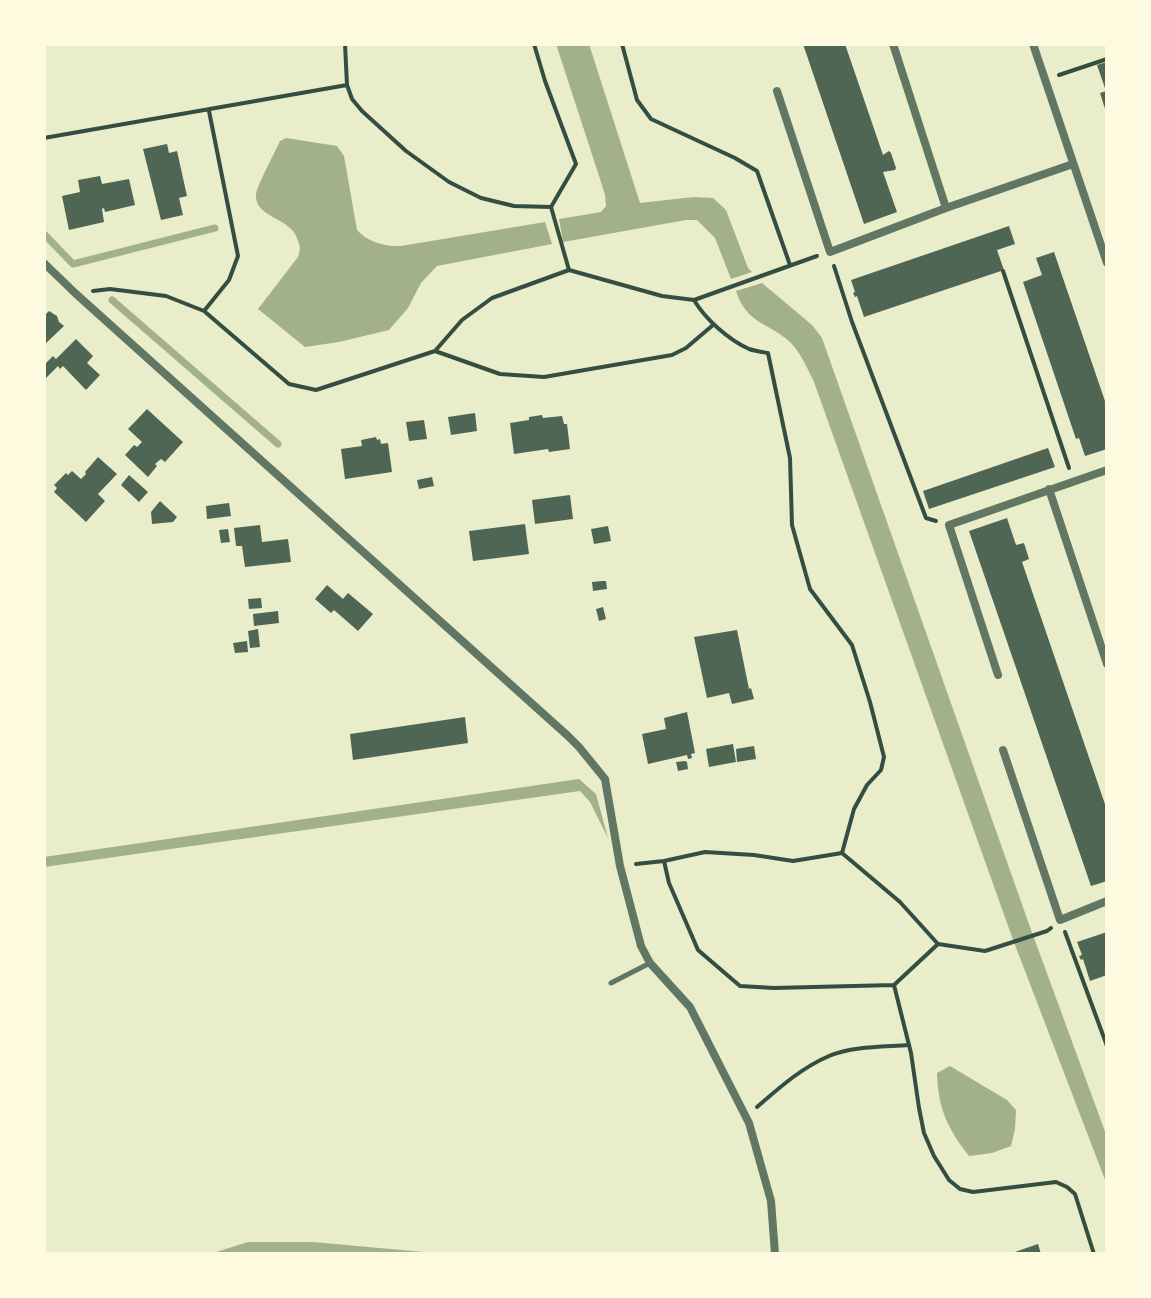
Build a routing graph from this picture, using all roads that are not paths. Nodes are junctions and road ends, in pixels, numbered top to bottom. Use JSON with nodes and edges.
{"nodes":[{"id":1,"x":893,"y":44,"type":"edge"},
{"id":2,"x":1033,"y":44,"type":"edge"},
{"id":3,"x":777,"y":91,"type":"dead end"},
{"id":4,"x":1073,"y":164,"type":"junction"},
{"id":5,"x":946,"y":208,"type":"junction"},
{"id":6,"x":44,"y":263,"type":"edge"},
{"id":7,"x":1107,"y":263,"type":"edge"},
{"id":8,"x":1107,"y":470,"type":"edge"},
{"id":9,"x":1049,"y":489,"type":"junction"},
{"id":10,"x":1107,"y":664,"type":"edge"},
{"id":11,"x":998,"y":675,"type":"dead end"},
{"id":12,"x":1003,"y":750,"type":"dead end"},
{"id":13,"x":1107,"y":901,"type":"edge"},
{"id":14,"x":650,"y":963,"type":"junction"},
{"id":15,"x":611,"y":983,"type":"dead end"},
{"id":16,"x":775,"y":1254,"type":"edge"}],
"edges":[{"from":1,"to":5,"type":"street"},
{"from":2,"to":4,"type":"street"},
{"from":3,"to":5,"type":"street"},
{"from":4,"to":5,"type":"street"},
{"from":4,"to":7,"type":"street"},
{"from":6,"to":14,"type":"street"},
{"from":8,"to":9,"type":"street"},
{"from":9,"to":10,"type":"street"},
{"from":9,"to":11,"type":"street"},
{"from":12,"to":13,"type":"street"},
{"from":14,"to":15,"type":"lane"},
{"from":14,"to":16,"type":"street"}]}
